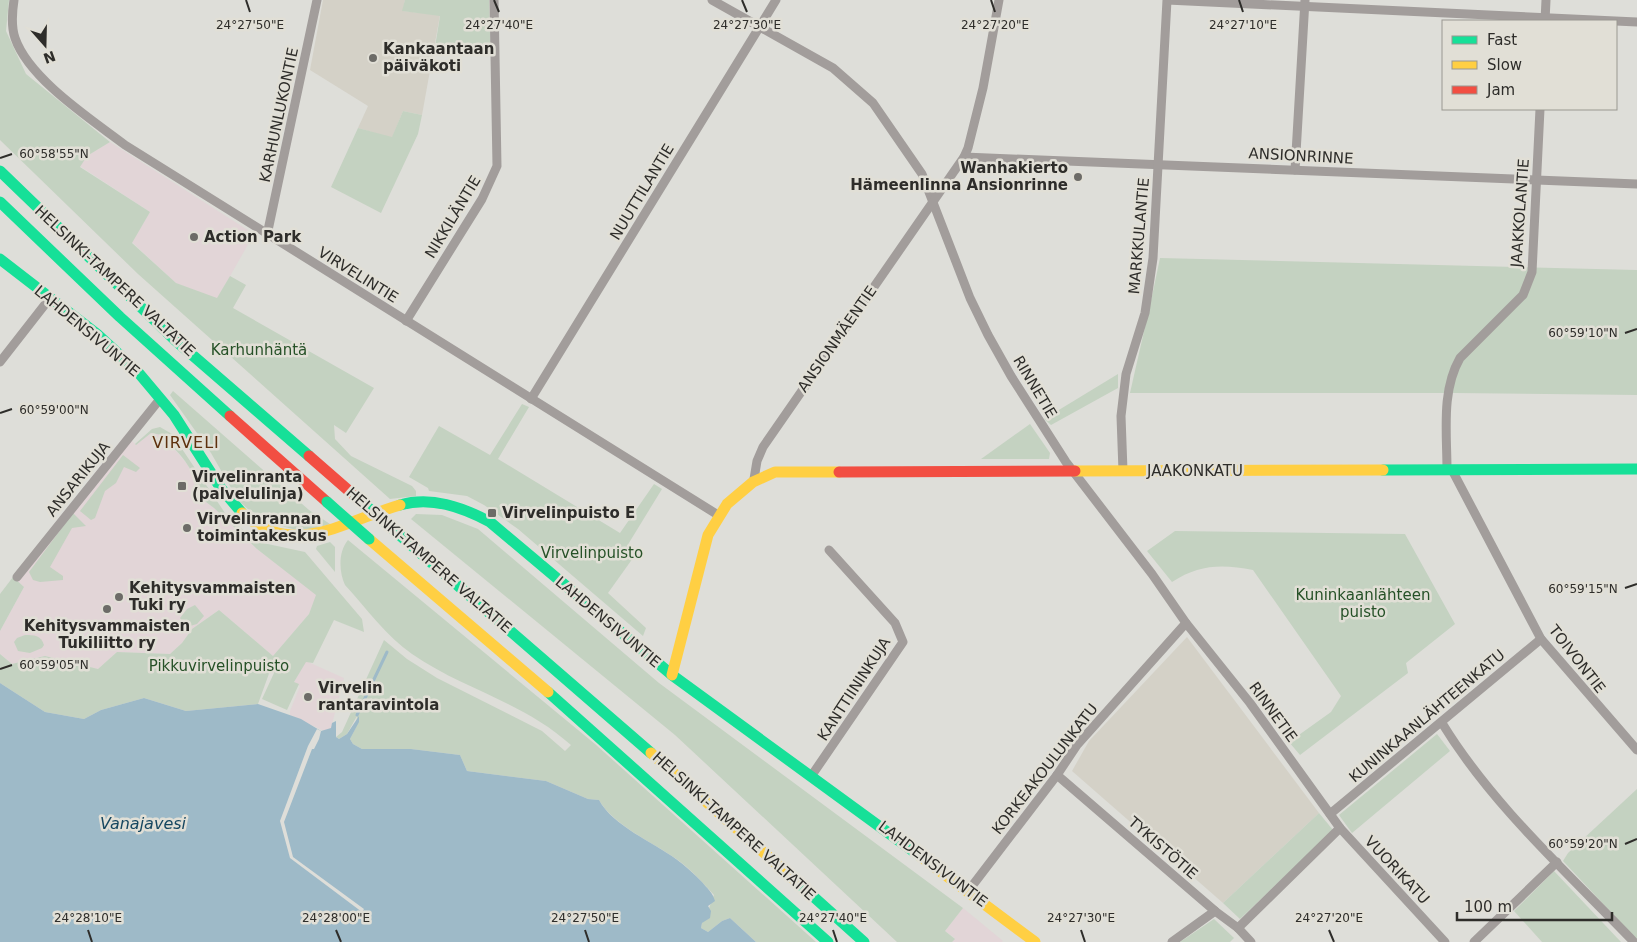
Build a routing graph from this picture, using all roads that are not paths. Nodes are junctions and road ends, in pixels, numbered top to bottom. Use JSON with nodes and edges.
{"nodes":[{"id":1,"x":14,"y":0,"type":"edge"},
{"id":2,"x":317,"y":0,"type":"edge"},
{"id":3,"x":494,"y":0,"type":"edge"},
{"id":4,"x":712,"y":0,"type":"edge"},
{"id":5,"x":776,"y":0,"type":"edge"},
{"id":6,"x":999,"y":0,"type":"edge"},
{"id":7,"x":1167,"y":0,"type":"edge"},
{"id":8,"x":1546,"y":0,"type":"edge"},
{"id":9,"x":1305,"y":3,"type":"edge"},
{"id":10,"x":1545,"y":19,"type":"edge"},
{"id":11,"x":1576,"y":20,"type":"edge"},
{"id":12,"x":1617,"y":21,"type":"edge"},
{"id":13,"x":1637,"y":22,"type":"edge"},
{"id":14,"x":759,"y":26,"type":"junction"},
{"id":15,"x":1540,"y":110,"type":"edge"},
{"id":16,"x":964,"y":157,"type":"junction"},
{"id":17,"x":1159,"y":164,"type":"junction"},
{"id":18,"x":1295,"y":170,"type":"junction"},
{"id":19,"x":0,"y":171,"type":"edge"},
{"id":20,"x":1536,"y":180,"type":"junction"},
{"id":21,"x":1637,"y":184,"type":"edge"},
{"id":22,"x":0,"y":202,"type":"edge"},
{"id":23,"x":932,"y":204,"type":"junction"},
{"id":24,"x":267,"y":236,"type":"junction"},
{"id":25,"x":0,"y":258,"type":"edge"},
{"id":26,"x":50,"y":298,"type":"junction"},
{"id":27,"x":406,"y":321,"type":"junction"},
{"id":28,"x":0,"y":362,"type":"edge"},
{"id":29,"x":160,"y":399,"type":"junction"},
{"id":30,"x":531,"y":399,"type":"junction"},
{"id":31,"x":1637,"y":469,"type":"edge"},
{"id":32,"x":1449,"y":470,"type":"junction"},
{"id":33,"x":1075,"y":471,"type":"junction"},
{"id":34,"x":1123,"y":471,"type":"junction"},
{"id":35,"x":754,"y":479,"type":"junction"},
{"id":36,"x":718,"y":514,"type":"junction"},
{"id":37,"x":829,"y":550,"type":"dead end"},
{"id":38,"x":17,"y":577,"type":"dead end"},
{"id":39,"x":1186,"y":623,"type":"junction"},
{"id":40,"x":1541,"y":639,"type":"junction"},
{"id":41,"x":672,"y":675,"type":"junction"},
{"id":42,"x":1442,"y":723,"type":"junction"},
{"id":43,"x":1637,"y":750,"type":"edge"},
{"id":44,"x":812,"y":775,"type":"junction"},
{"id":45,"x":1057,"y":775,"type":"junction"},
{"id":46,"x":1330,"y":814,"type":"junction"},
{"id":47,"x":1340,"y":828,"type":"junction"},
{"id":48,"x":1557,"y":862,"type":"junction"},
{"id":49,"x":969,"y":890,"type":"junction"},
{"id":50,"x":1215,"y":911,"type":"junction"},
{"id":51,"x":1238,"y":928,"type":"junction"},
{"id":52,"x":828,"y":942,"type":"edge"},
{"id":53,"x":864,"y":942,"type":"edge"},
{"id":54,"x":1035,"y":942,"type":"edge"},
{"id":55,"x":1172,"y":942,"type":"edge"},
{"id":56,"x":1251,"y":942,"type":"edge"},
{"id":57,"x":1444,"y":942,"type":"edge"},
{"id":58,"x":1474,"y":942,"type":"edge"},
{"id":59,"x":1634,"y":942,"type":"edge"}],
"edges":[{"from":1,"to":24,"type":"street","name":"VIRVELINTIE"},
{"from":2,"to":24,"type":"street","name":"KARHUNLUKONTIE"},
{"from":3,"to":27,"type":"street","name":"NIKKILÄNTIE"},
{"from":4,"to":14,"type":"street","name":"RINNETIE"},
{"from":5,"to":14,"type":"street","name":"NUUTTILANTIE"},
{"from":6,"to":16,"type":"street","name":"ANSIONMÄENTIE"},
{"from":7,"to":9,"type":"street"},
{"from":7,"to":17,"type":"street","name":"MARKKULANTIE"},
{"from":8,"to":10,"type":"street"},
{"from":9,"to":10,"type":"street"},
{"from":9,"to":18,"type":"street"},
{"from":10,"to":11,"type":"street"},
{"from":12,"to":13,"type":"street"},
{"from":14,"to":23,"type":"street","name":"RINNETIE"},
{"from":14,"to":30,"type":"street","name":"NUUTTILANTIE"},
{"from":15,"to":20,"type":"street","name":"JAAKKOLANTIE"},
{"from":16,"to":17,"type":"street","name":"ANSIONRINNE"},
{"from":16,"to":23,"type":"street","name":"ANSIONMÄENTIE"},
{"from":17,"to":18,"type":"street","name":"ANSIONRINNE"},
{"from":17,"to":34,"type":"street","name":"MARKKULANTIE"},
{"from":18,"to":20,"type":"street","name":"ANSIONRINNE"},
{"from":19,"to":53,"type":"main road","name":"HELSINKI-TAMPERE VALTATIE","bridge":true},
{"from":20,"to":21,"type":"street","name":"ANSIONRINNE"},
{"from":20,"to":32,"type":"street","name":"JAAKKOLANTIE"},
{"from":22,"to":52,"type":"main road","name":"HELSINKI-TAMPERE VALTATIE","bridge":true},
{"from":23,"to":33,"type":"street","name":"RINNETIE"},
{"from":23,"to":35,"type":"street","name":"ANSIONMÄENTIE"},
{"from":24,"to":27,"type":"street","name":"VIRVELINTIE"},
{"from":25,"to":26,"type":"main road","name":"LAHDENSIVUNTIE"},
{"from":26,"to":28,"type":"street"},
{"from":26,"to":29,"type":"main road","name":"LAHDENSIVUNTIE"},
{"from":27,"to":30,"type":"street","name":"VIRVELINTIE"},
{"from":29,"to":38,"type":"street","name":"ANSARIKUJA"},
{"from":29,"to":41,"type":"main road","name":"LAHDENSIVUNTIE"},
{"from":30,"to":36,"type":"street","name":"VIRVELINTIE"},
{"from":31,"to":32,"type":"main road","name":"JAAKONKATU"},
{"from":32,"to":34,"type":"main road","name":"JAAKONKATU"},
{"from":32,"to":40,"type":"street","name":"TOIVONTIE"},
{"from":33,"to":34,"type":"main road","name":"JAAKONKATU"},
{"from":33,"to":35,"type":"main road","name":"JAAKONKATU"},
{"from":33,"to":39,"type":"street","name":"RINNETIE"},
{"from":35,"to":36,"type":"main road"},
{"from":36,"to":41,"type":"main road"},
{"from":37,"to":44,"type":"street","name":"KANTTIININKUJA"},
{"from":39,"to":45,"type":"street","name":"KORKEAKOULUNKATU"},
{"from":39,"to":46,"type":"street","name":"RINNETIE"},
{"from":40,"to":42,"type":"street","name":"KUNINKAANLÄHTEENKATU"},
{"from":40,"to":43,"type":"street","name":"TOIVONTIE"},
{"from":41,"to":44,"type":"main road","name":"LAHDENSIVUNTIE"},
{"from":42,"to":46,"type":"street","name":"KUNINKAANLÄHTEENKATU"},
{"from":42,"to":48,"type":"street"},
{"from":44,"to":49,"type":"main road","name":"LAHDENSIVUNTIE"},
{"from":45,"to":49,"type":"street","name":"KORKEAKOULUNKATU"},
{"from":45,"to":50,"type":"street","name":"TYKISTÖTIE"},
{"from":46,"to":47,"type":"street","name":"VUORIKATU"},
{"from":47,"to":51,"type":"street"},
{"from":47,"to":57,"type":"street","name":"VUORIKATU"},
{"from":48,"to":58,"type":"street"},
{"from":48,"to":59,"type":"street"},
{"from":49,"to":54,"type":"main road","name":"LAHDENSIVUNTIE"},
{"from":50,"to":51,"type":"street","name":"TYKISTÖTIE"},
{"from":50,"to":55,"type":"street"},
{"from":51,"to":56,"type":"street","name":"TYKISTÖTIE"}]}
